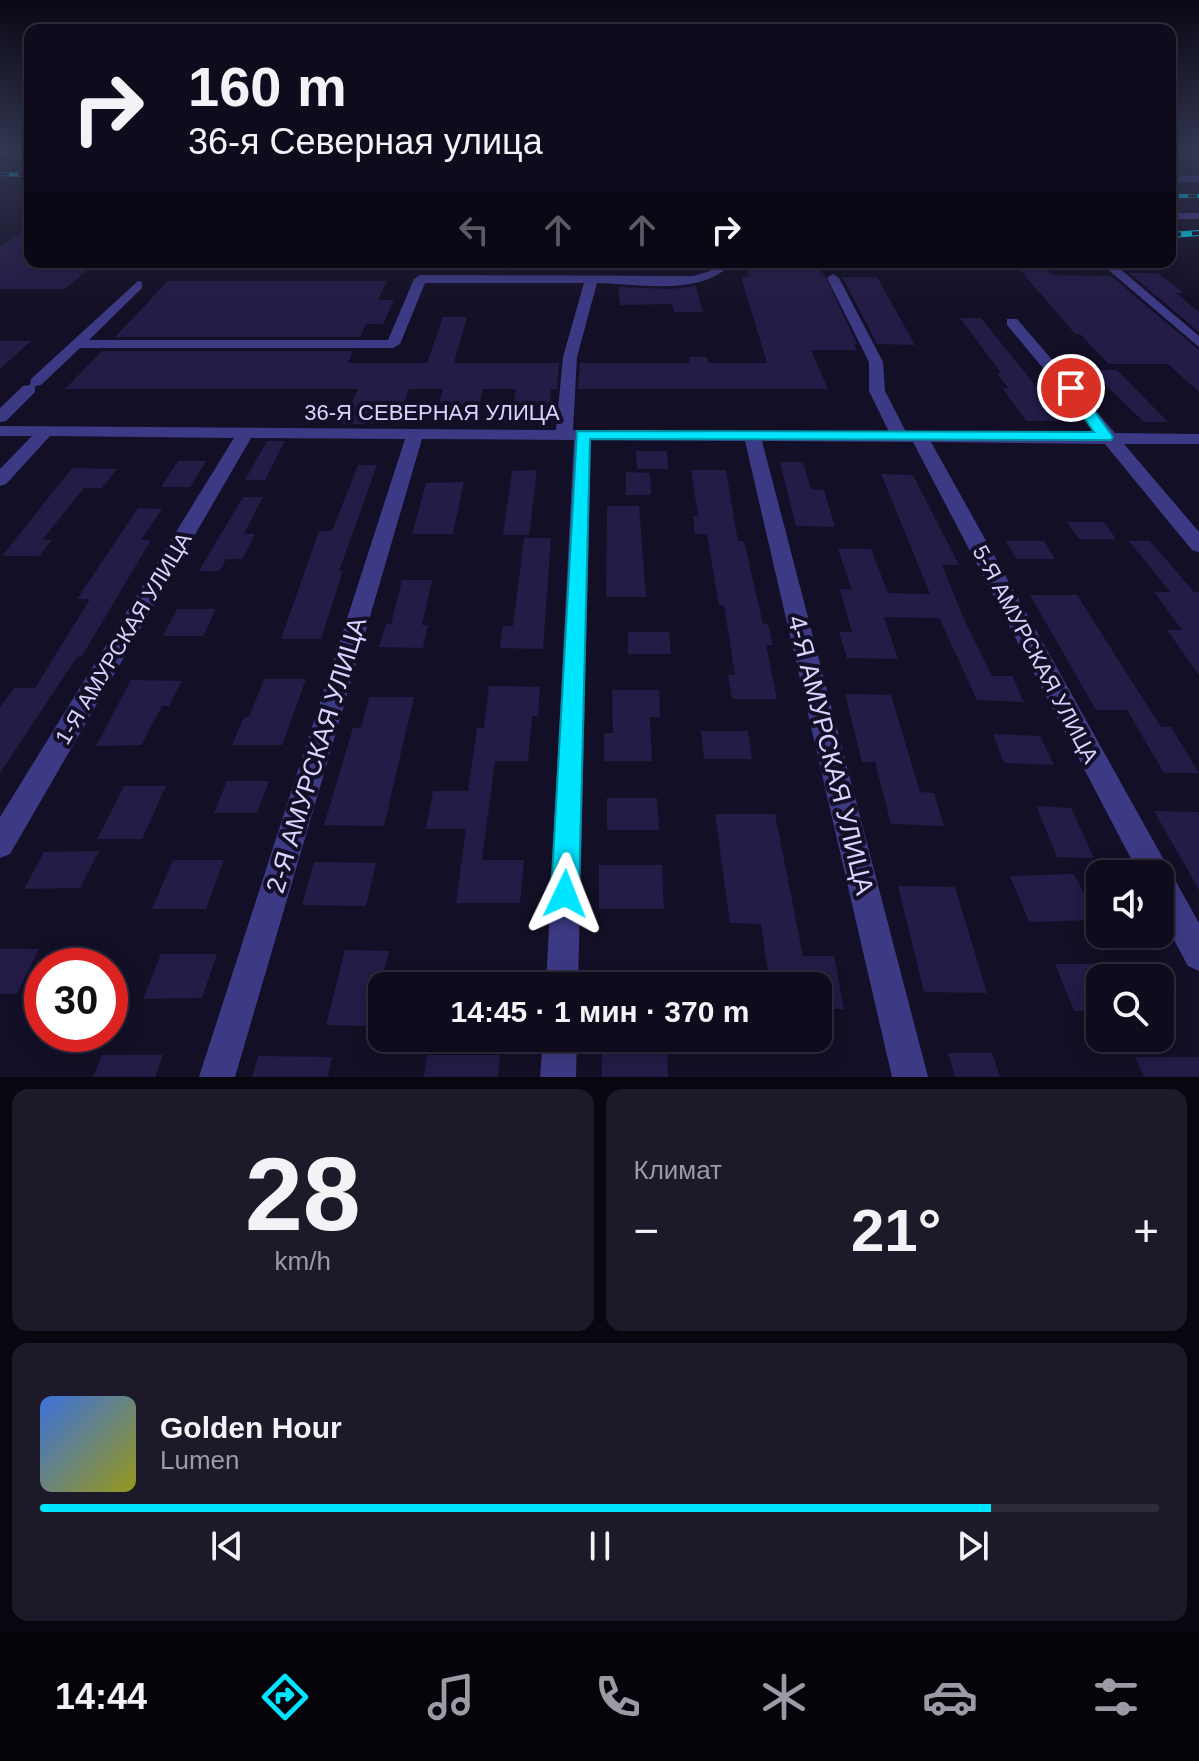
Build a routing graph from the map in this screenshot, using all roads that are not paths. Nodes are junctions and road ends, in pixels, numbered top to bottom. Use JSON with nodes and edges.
{"nodes":[{"id":1,"x":1176,"y":216,"type":"edge"},
{"id":2,"x":1199,"y":216,"type":"edge"},
{"id":3,"x":583,"y":268,"type":"edge"},
{"id":4,"x":720,"y":268,"type":"edge"},
{"id":5,"x":1112,"y":268,"type":"edge"},
{"id":6,"x":833,"y":278,"type":"dead end"},
{"id":7,"x":586,"y":279,"type":"junction"},
{"id":8,"x":138,"y":285,"type":"dead end"},
{"id":9,"x":1012,"y":322,"type":"dead end"},
{"id":10,"x":1199,"y":343,"type":"edge"},
{"id":11,"x":76,"y":344,"type":"junction"},
{"id":12,"x":0,"y":417,"type":"edge"},
{"id":13,"x":0,"y":431,"type":"edge"},
{"id":14,"x":46,"y":431,"type":"junction"},
{"id":15,"x":245,"y":433,"type":"junction"},
{"id":16,"x":415,"y":433,"type":"junction"},
{"id":17,"x":573,"y":434,"type":"junction"},
{"id":18,"x":752,"y":434,"type":"junction"},
{"id":19,"x":908,"y":434,"type":"junction"},
{"id":20,"x":1105,"y":437,"type":"junction"},
{"id":21,"x":1199,"y":439,"type":"edge"},
{"id":22,"x":0,"y":480,"type":"edge"},
{"id":23,"x":1199,"y":545,"type":"edge"},
{"id":24,"x":0,"y":844,"type":"edge"},
{"id":25,"x":1147,"y":860,"type":"edge"},
{"id":26,"x":1174,"y":909,"type":"edge"},
{"id":27,"x":1199,"y":955,"type":"edge"},
{"id":28,"x":562,"y":972,"type":"edge"},
{"id":29,"x":559,"y":1052,"type":"edge"},
{"id":30,"x":217,"y":1077,"type":"edge"},
{"id":31,"x":558,"y":1077,"type":"edge"},
{"id":32,"x":910,"y":1077,"type":"edge"}],
"edges":[{"from":1,"to":2,"type":"street"},
{"from":3,"to":7,"type":"street"},
{"from":4,"to":7,"type":"street"},
{"from":5,"to":10,"type":"street"},
{"from":6,"to":19,"type":"street","name":"5-Я АМУРСКАЯ УЛИЦА"},
{"from":7,"to":11,"type":"street"},
{"from":7,"to":17,"type":"street"},
{"from":8,"to":11,"type":"street"},
{"from":9,"to":20,"type":"street"},
{"from":11,"to":12,"type":"street"},
{"from":13,"to":14,"type":"street","name":"36-Я СЕВЕРНАЯ УЛИЦА"},
{"from":14,"to":15,"type":"street","name":"36-Я СЕВЕРНАЯ УЛИЦА"},
{"from":14,"to":22,"type":"street"},
{"from":15,"to":16,"type":"street","name":"36-Я СЕВЕРНАЯ УЛИЦА"},
{"from":15,"to":24,"type":"street","name":"1-Я АМУРСКАЯ УЛИЦА"},
{"from":16,"to":17,"type":"street","name":"36-Я СЕВЕРНАЯ УЛИЦА"},
{"from":16,"to":30,"type":"street","name":"2-Я АМУРСКАЯ УЛИЦА"},
{"from":17,"to":18,"type":"street","name":"36-Я СЕВЕРНАЯ УЛИЦА"},
{"from":17,"to":28,"type":"street"},
{"from":18,"to":19,"type":"street","name":"36-Я СЕВЕРНАЯ УЛИЦА"},
{"from":18,"to":32,"type":"street","name":"4-Я АМУРСКАЯ УЛИЦА"},
{"from":19,"to":20,"type":"street","name":"36-Я СЕВЕРНАЯ УЛИЦА"},
{"from":19,"to":25,"type":"street","name":"5-Я АМУРСКАЯ УЛИЦА"},
{"from":20,"to":21,"type":"street","name":"36-Я СЕВЕРНАЯ УЛИЦА"},
{"from":20,"to":23,"type":"street"},
{"from":26,"to":27,"type":"street"},
{"from":29,"to":31,"type":"street"}]}
